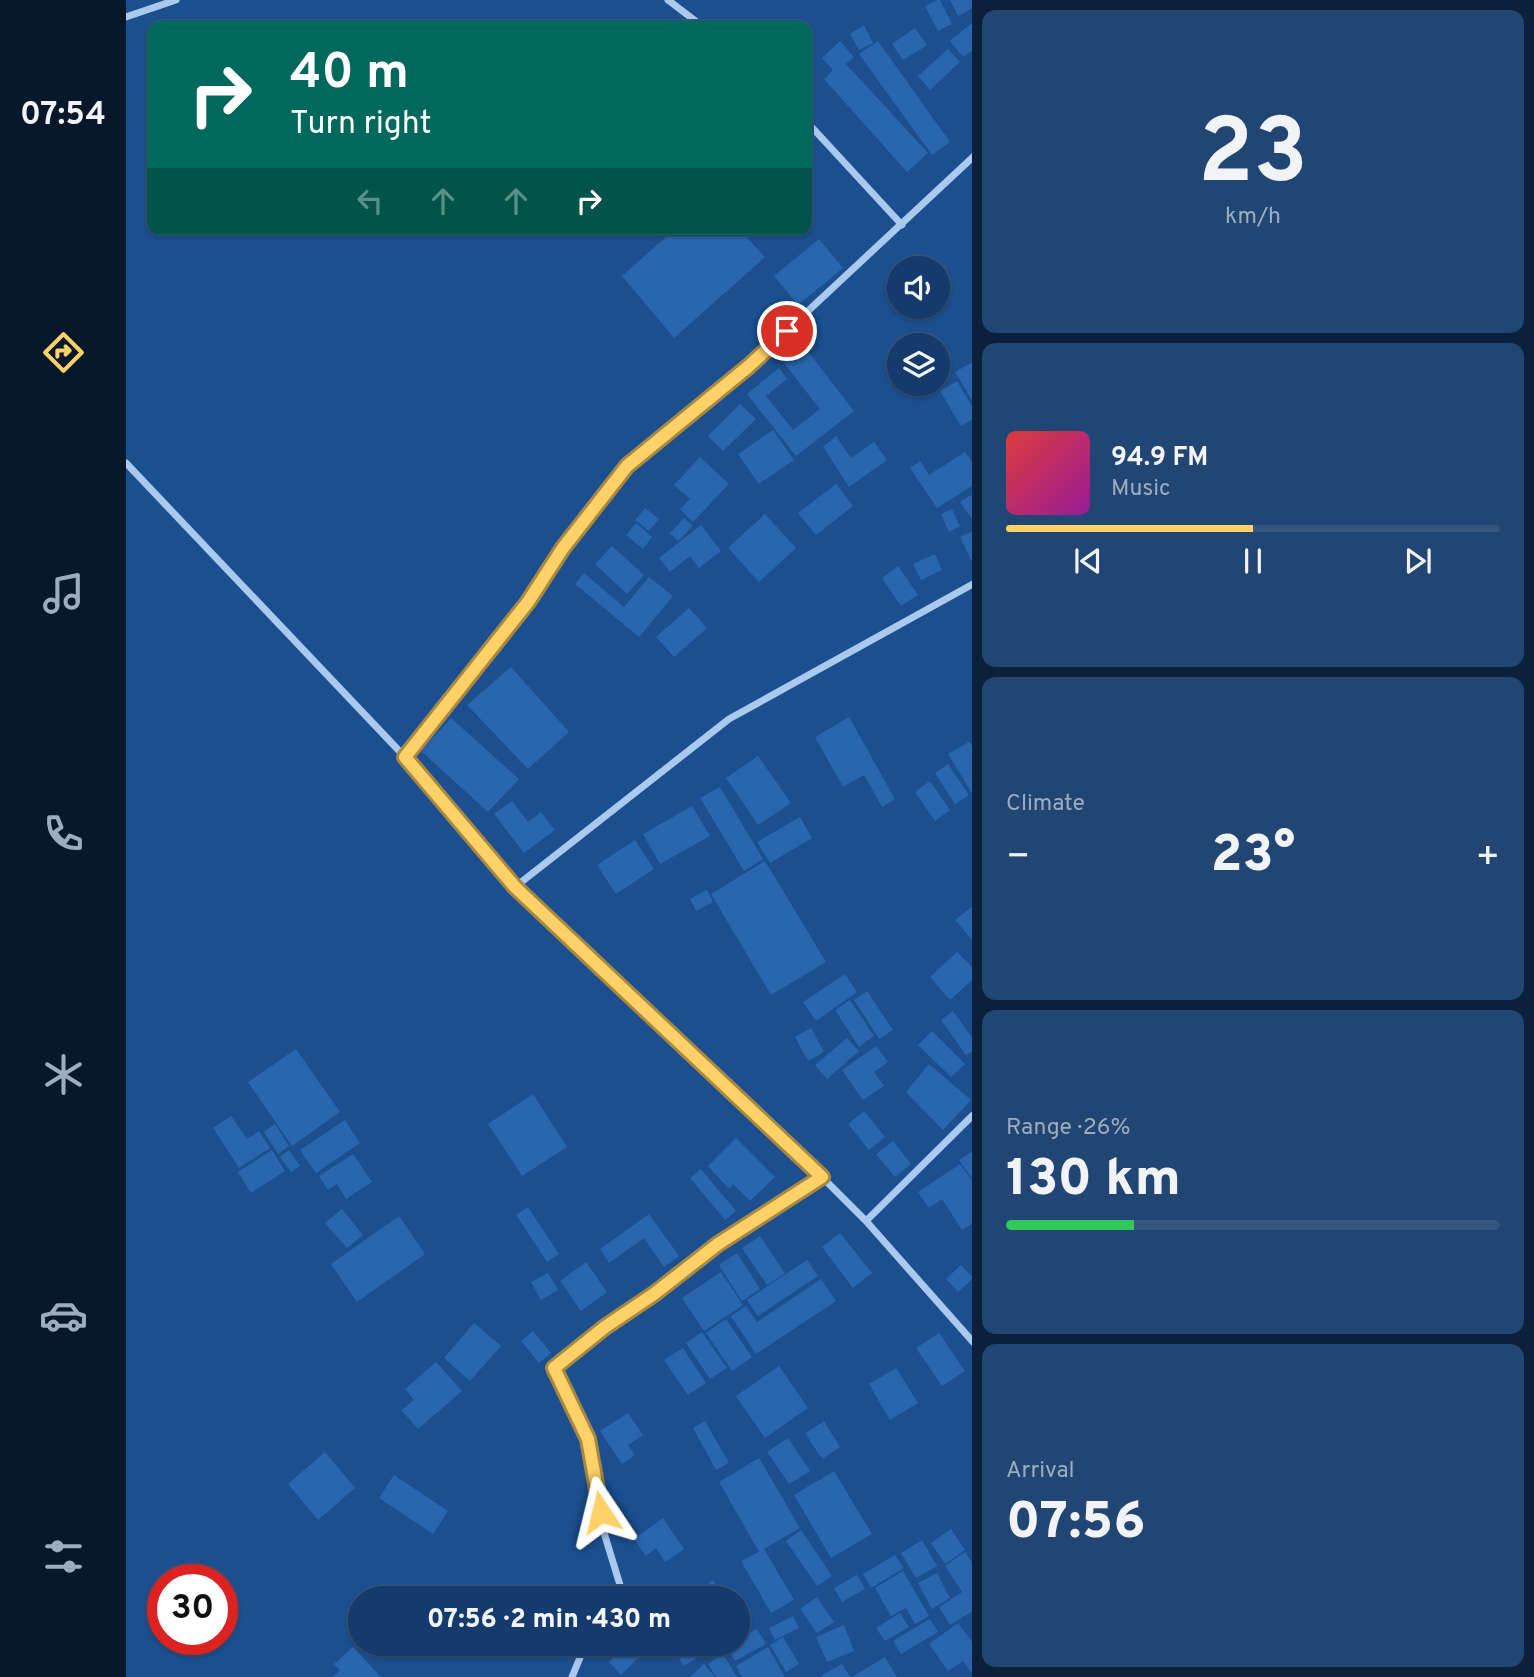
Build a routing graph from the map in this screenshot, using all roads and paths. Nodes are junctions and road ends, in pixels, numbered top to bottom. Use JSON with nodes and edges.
{"nodes":[{"id":1,"x":176,"y":0,"type":"edge"},
{"id":2,"x":668,"y":0,"type":"edge"},
{"id":3,"x":126,"y":17,"type":"edge"},
{"id":4,"x":695,"y":21,"type":"edge"},
{"id":5,"x":812,"y":127,"type":"edge"},
{"id":6,"x":972,"y":157,"type":"edge"},
{"id":7,"x":902,"y":225,"type":"junction"},
{"id":8,"x":126,"y":463,"type":"edge"},
{"id":9,"x":972,"y":584,"type":"edge"},
{"id":10,"x":405,"y":757,"type":"junction"},
{"id":11,"x":515,"y":887,"type":"junction"},
{"id":12,"x":972,"y":1115,"type":"edge"},
{"id":13,"x":822,"y":1177,"type":"junction"},
{"id":14,"x":866,"y":1221,"type":"junction"},
{"id":15,"x":972,"y":1342,"type":"edge"},
{"id":16,"x":620,"y":1586,"type":"edge"},
{"id":17,"x":581,"y":1656,"type":"edge"},
{"id":18,"x":572,"y":1677,"type":"edge"}],
"edges":[{"from":1,"to":3,"type":"street"},
{"from":2,"to":4,"type":"street"},
{"from":5,"to":7,"type":"street"},
{"from":6,"to":7,"type":"street"},
{"from":7,"to":10,"type":"street"},
{"from":8,"to":10,"type":"street"},
{"from":9,"to":11,"type":"street"},
{"from":10,"to":11,"type":"street"},
{"from":11,"to":13,"type":"street"},
{"from":12,"to":14,"type":"street"},
{"from":13,"to":14,"type":"street"},
{"from":13,"to":16,"type":"street"},
{"from":14,"to":15,"type":"street"},
{"from":17,"to":18,"type":"street"}]}
